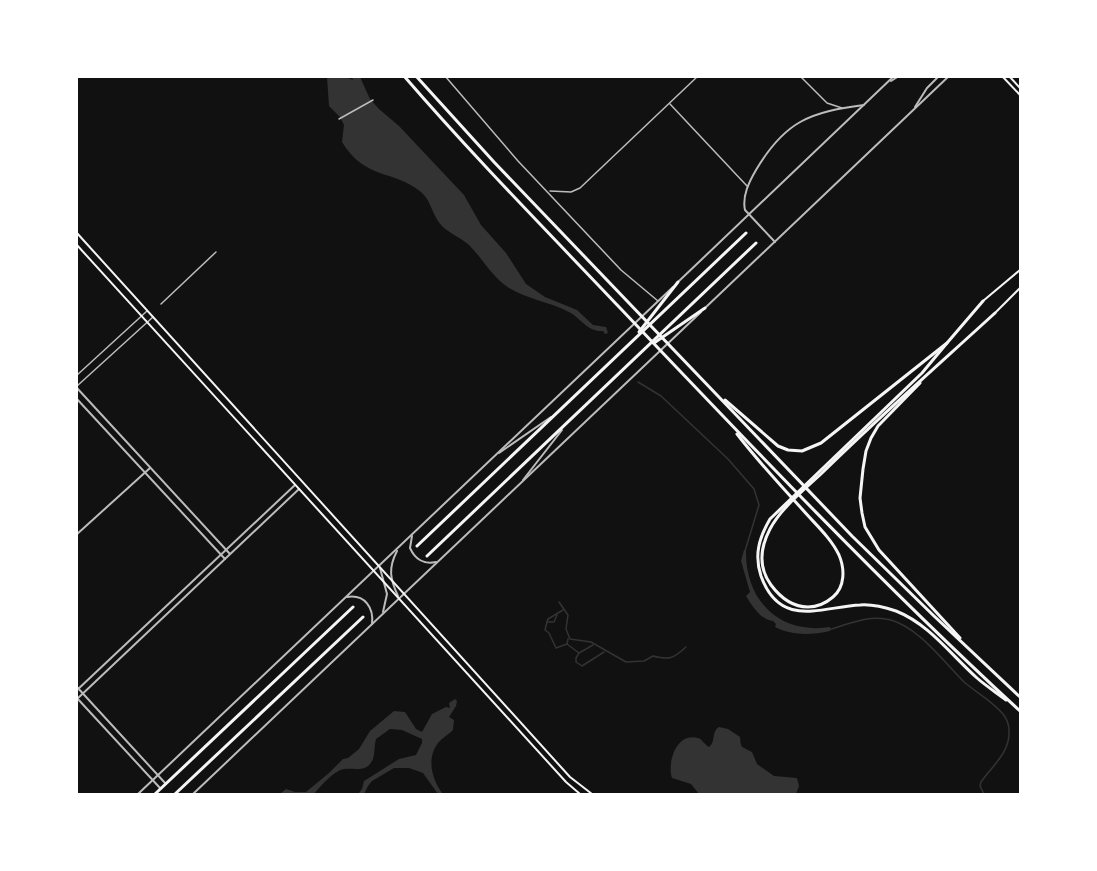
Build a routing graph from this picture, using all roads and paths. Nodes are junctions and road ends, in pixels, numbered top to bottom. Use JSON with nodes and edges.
{"nodes":[{"id":1,"x":404,"y":76,"type":"edge"},
{"id":2,"x":416,"y":76,"type":"edge"},
{"id":3,"x":445,"y":76,"type":"edge"},
{"id":4,"x":698,"y":76,"type":"edge"},
{"id":5,"x":800,"y":76,"type":"edge"},
{"id":6,"x":894,"y":76,"type":"edge"},
{"id":7,"x":899,"y":76,"type":"edge"},
{"id":8,"x":939,"y":76,"type":"edge"},
{"id":9,"x":949,"y":76,"type":"edge"},
{"id":10,"x":1002,"y":76,"type":"edge"},
{"id":11,"x":1009,"y":76,"type":"edge"},
{"id":12,"x":886,"y":85,"type":"junction"},
{"id":13,"x":1020,"y":88,"type":"edge"},
{"id":14,"x":1020,"y":95,"type":"edge"},
{"id":15,"x":373,"y":100,"type":"dead end"},
{"id":16,"x":669,"y":103,"type":"junction"},
{"id":17,"x":864,"y":105,"type":"junction"},
{"id":18,"x":843,"y":108,"type":"junction"},
{"id":19,"x":912,"y":112,"type":"junction"},
{"id":20,"x":339,"y":119,"type":"dead end"},
{"id":21,"x":748,"y":187,"type":"junction"},
{"id":22,"x":549,"y":191,"type":"junction"},
{"id":23,"x":749,"y":214,"type":"junction"},
{"id":24,"x":76,"y":232,"type":"edge"},
{"id":25,"x":746,"y":233,"type":"dead end"},
{"id":26,"x":775,"y":242,"type":"junction"},
{"id":27,"x":756,"y":243,"type":"dead end"},
{"id":28,"x":76,"y":244,"type":"edge"},
{"id":29,"x":216,"y":252,"type":"dead end"},
{"id":30,"x":1020,"y":270,"type":"edge"},
{"id":31,"x":678,"y":282,"type":"junction"},
{"id":32,"x":1020,"y":288,"type":"edge"},
{"id":33,"x":658,"y":301,"type":"junction"},
{"id":34,"x":983,"y":301,"type":"joint"},
{"id":35,"x":161,"y":304,"type":"dead end"},
{"id":36,"x":705,"y":308,"type":"junction"},
{"id":37,"x":147,"y":310,"type":"junction"},
{"id":38,"x":995,"y":313,"type":"joint"},
{"id":39,"x":142,"y":315,"type":"junction"},
{"id":40,"x":153,"y":317,"type":"junction"},
{"id":41,"x":147,"y":321,"type":"junction"},
{"id":42,"x":635,"y":338,"type":"junction"},
{"id":43,"x":947,"y":343,"type":"junction"},
{"id":44,"x":645,"y":349,"type":"junction"},
{"id":45,"x":930,"y":373,"type":"junction"},
{"id":46,"x":76,"y":376,"type":"edge"},
{"id":47,"x":708,"y":385,"type":"junction"},
{"id":48,"x":77,"y":387,"type":"edge"},
{"id":49,"x":76,"y":398,"type":"edge"},
{"id":50,"x":558,"y":411,"type":"junction"},
{"id":51,"x":727,"y":420,"type":"junction"},
{"id":52,"x":568,"y":422,"type":"junction"},
{"id":53,"x":492,"y":459,"type":"junction"},
{"id":54,"x":151,"y":468,"type":"junction"},
{"id":55,"x":145,"y":472,"type":"junction"},
{"id":56,"x":295,"y":484,"type":"junction"},
{"id":57,"x":517,"y":487,"type":"junction"},
{"id":58,"x":299,"y":489,"type":"junction"},
{"id":59,"x":77,"y":534,"type":"edge"},
{"id":60,"x":413,"y":534,"type":"junction"},
{"id":61,"x":417,"y":546,"type":"dead end"},
{"id":62,"x":398,"y":549,"type":"junction"},
{"id":63,"x":226,"y":550,"type":"junction"},
{"id":64,"x":230,"y":554,"type":"junction"},
{"id":65,"x":221,"y":555,"type":"junction"},
{"id":66,"x":427,"y":556,"type":"dead end"},
{"id":67,"x":225,"y":559,"type":"junction"},
{"id":68,"x":438,"y":562,"type":"junction"},
{"id":69,"x":379,"y":566,"type":"junction"},
{"id":70,"x":374,"y":571,"type":"junction"},
{"id":71,"x":390,"y":579,"type":"junction"},
{"id":72,"x":385,"y":584,"type":"junction"},
{"id":73,"x":404,"y":594,"type":"junction"},
{"id":74,"x":346,"y":597,"type":"junction"},
{"id":75,"x":399,"y":599,"type":"junction"},
{"id":76,"x":353,"y":607,"type":"dead end"},
{"id":77,"x":383,"y":614,"type":"junction"},
{"id":78,"x":363,"y":617,"type":"dead end"},
{"id":79,"x":372,"y":624,"type":"junction"},
{"id":80,"x":975,"y":655,"type":"junction"},
{"id":81,"x":77,"y":689,"type":"edge"},
{"id":82,"x":83,"y":693,"type":"junction"},
{"id":83,"x":1020,"y":697,"type":"edge"},
{"id":84,"x":77,"y":698,"type":"edge"},
{"id":85,"x":1020,"y":711,"type":"edge"},
{"id":86,"x":158,"y":776,"type":"junction"},
{"id":87,"x":153,"y":780,"type":"junction"},
{"id":88,"x":166,"y":784,"type":"junction"},
{"id":89,"x":161,"y":789,"type":"junction"},
{"id":90,"x":138,"y":795,"type":"edge"},
{"id":91,"x":155,"y":795,"type":"edge"},
{"id":92,"x":175,"y":795,"type":"edge"},
{"id":93,"x":193,"y":795,"type":"edge"},
{"id":94,"x":580,"y":795,"type":"edge"},
{"id":95,"x":592,"y":795,"type":"edge"}],
"edges":[{"from":1,"to":51,"type":"main road"},
{"from":2,"to":47,"type":"main road"},
{"from":3,"to":22,"type":"street"},
{"from":4,"to":16,"type":"street"},
{"from":5,"to":18,"type":"street"},
{"from":6,"to":12,"type":"street"},
{"from":7,"to":12,"type":"street"},
{"from":8,"to":19,"type":"street"},
{"from":9,"to":19,"type":"street"},
{"from":10,"to":14,"type":"main road"},
{"from":11,"to":13,"type":"main road"},
{"from":12,"to":17,"type":"street"},
{"from":15,"to":20,"type":"street"},
{"from":16,"to":21,"type":"street"},
{"from":16,"to":22,"type":"street"},
{"from":17,"to":18,"type":"street"},
{"from":17,"to":23,"type":"street"},
{"from":18,"to":21,"type":"street"},
{"from":19,"to":26,"type":"street"},
{"from":21,"to":23,"type":"street"},
{"from":22,"to":33,"type":"street"},
{"from":23,"to":26,"type":"street"},
{"from":23,"to":31,"type":"street"},
{"from":24,"to":37,"type":"main road"},
{"from":25,"to":42,"type":"main road"},
{"from":26,"to":36,"type":"street"},
{"from":27,"to":44,"type":"main road"},
{"from":28,"to":39,"type":"main road"},
{"from":29,"to":35,"type":"street"},
{"from":30,"to":34,"type":"main road"},
{"from":31,"to":33,"type":"street"},
{"from":31,"to":42,"type":"main road"},
{"from":32,"to":38,"type":"main road"},
{"from":33,"to":53,"type":"street"},
{"from":34,"to":43,"type":"main road"},
{"from":36,"to":44,"type":"main road"},
{"from":36,"to":57,"type":"street"},
{"from":37,"to":39,"type":"street"},
{"from":37,"to":40,"type":"main road"},
{"from":38,"to":45,"type":"main road"},
{"from":39,"to":41,"type":"main road"},
{"from":39,"to":46,"type":"street"},
{"from":40,"to":41,"type":"street"},
{"from":40,"to":69,"type":"main road"},
{"from":41,"to":48,"type":"street"},
{"from":41,"to":56,"type":"main road"},
{"from":42,"to":50,"type":"main road"},
{"from":43,"to":47,"type":"main road"},
{"from":43,"to":85,"type":"main road"},
{"from":44,"to":52,"type":"main road"},
{"from":45,"to":51,"type":"main road"},
{"from":45,"to":80,"type":"main road"},
{"from":47,"to":80,"type":"main road"},
{"from":48,"to":54,"type":"street"},
{"from":49,"to":55,"type":"street"},
{"from":50,"to":53,"type":"street"},
{"from":50,"to":61,"type":"main road"},
{"from":51,"to":85,"type":"main road"},
{"from":52,"to":57,"type":"street"},
{"from":52,"to":66,"type":"main road"},
{"from":53,"to":60,"type":"street"},
{"from":54,"to":55,"type":"street"},
{"from":54,"to":63,"type":"street"},
{"from":55,"to":59,"type":"street"},
{"from":55,"to":65,"type":"street"},
{"from":56,"to":58,"type":"main road"},
{"from":56,"to":63,"type":"street"},
{"from":57,"to":68,"type":"street"},
{"from":58,"to":64,"type":"street"},
{"from":58,"to":70,"type":"main road"},
{"from":60,"to":62,"type":"street"},
{"from":60,"to":68,"type":"street"},
{"from":62,"to":69,"type":"street"},
{"from":62,"to":71,"type":"street"},
{"from":63,"to":64,"type":"street"},
{"from":63,"to":65,"type":"street"},
{"from":64,"to":67,"type":"street"},
{"from":65,"to":67,"type":"street"},
{"from":65,"to":81,"type":"street"},
{"from":67,"to":82,"type":"street"},
{"from":68,"to":73,"type":"street"},
{"from":69,"to":70,"type":"street"},
{"from":69,"to":71,"type":"main road"},
{"from":69,"to":72,"type":"street"},
{"from":70,"to":72,"type":"main road"},
{"from":70,"to":74,"type":"street"},
{"from":71,"to":73,"type":"main road"},
{"from":71,"to":75,"type":"street"},
{"from":72,"to":75,"type":"main road"},
{"from":72,"to":77,"type":"street"},
{"from":73,"to":75,"type":"street"},
{"from":73,"to":95,"type":"main road"},
{"from":74,"to":79,"type":"street"},
{"from":74,"to":86,"type":"street"},
{"from":75,"to":77,"type":"street"},
{"from":75,"to":94,"type":"main road"},
{"from":76,"to":88,"type":"main road"},
{"from":77,"to":79,"type":"street"},
{"from":78,"to":92,"type":"main road"},
{"from":79,"to":93,"type":"street"},
{"from":80,"to":83,"type":"main road"},
{"from":81,"to":82,"type":"street"},
{"from":82,"to":84,"type":"street"},
{"from":82,"to":86,"type":"street"},
{"from":84,"to":87,"type":"street"},
{"from":86,"to":87,"type":"street"},
{"from":86,"to":88,"type":"street"},
{"from":87,"to":89,"type":"street"},
{"from":87,"to":90,"type":"street"},
{"from":88,"to":89,"type":"main road"},
{"from":89,"to":91,"type":"main road"}]}
